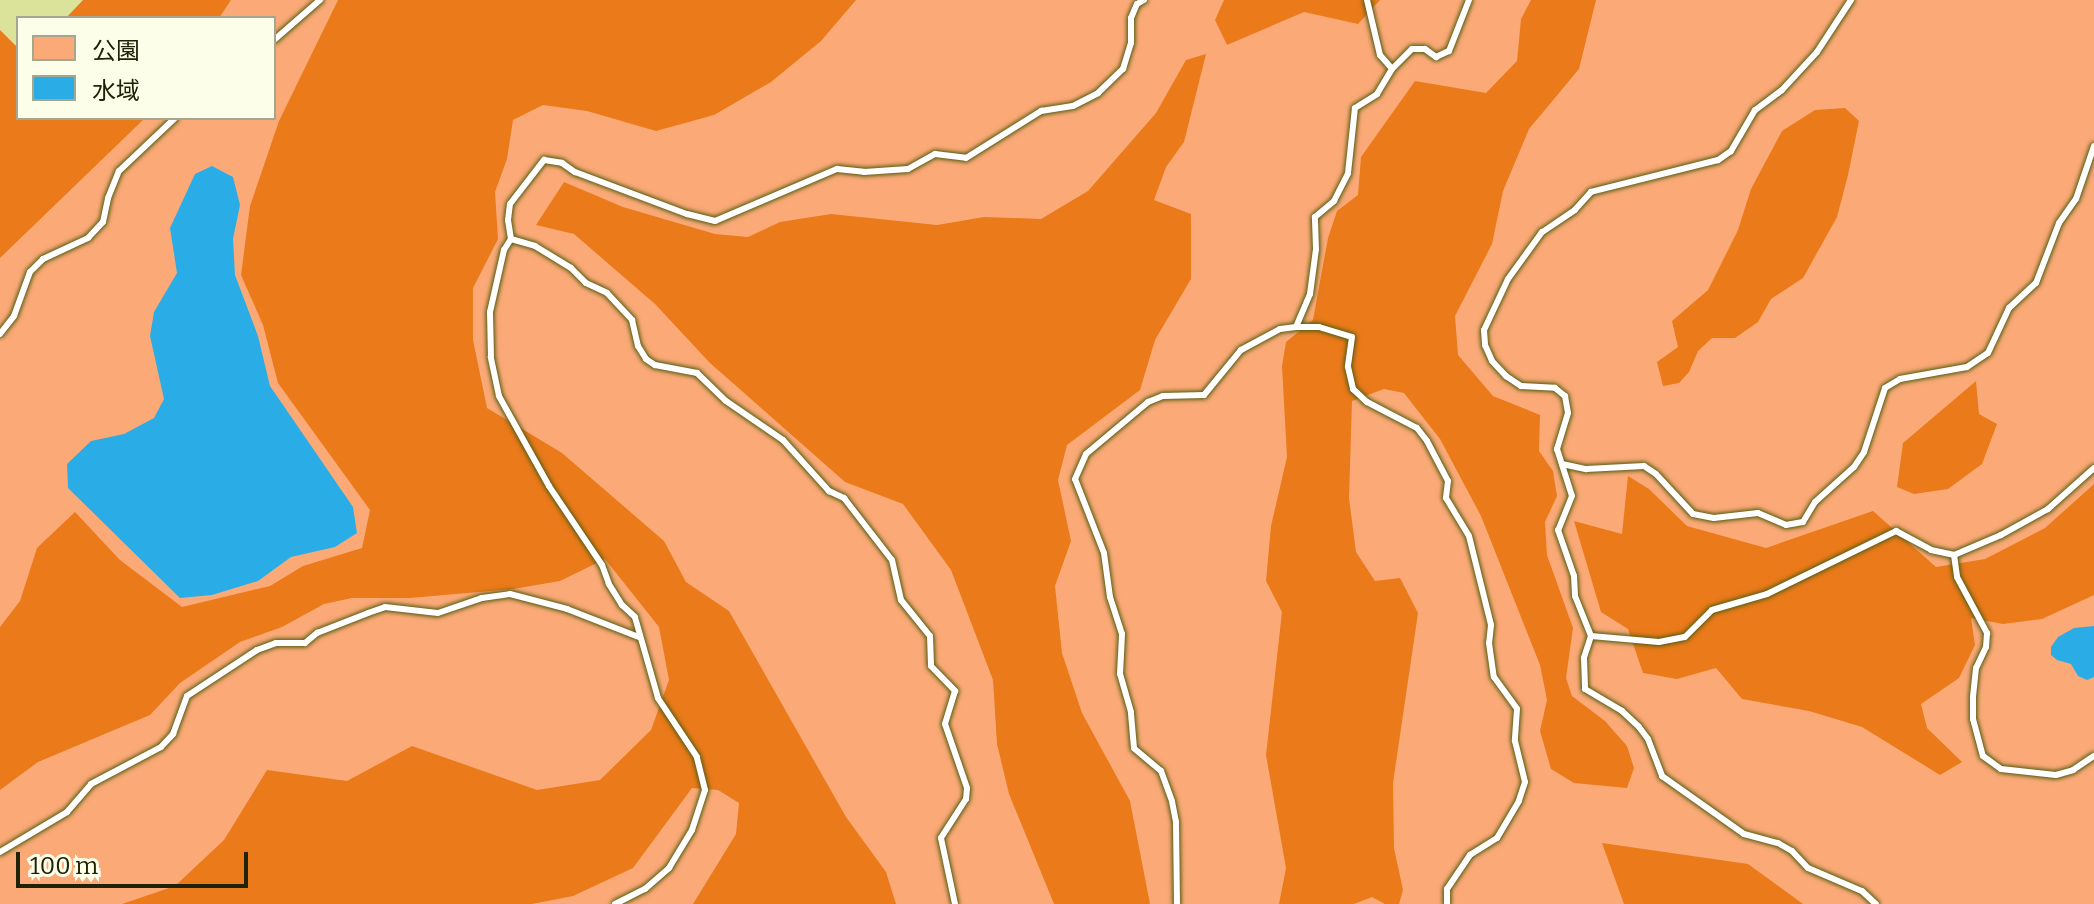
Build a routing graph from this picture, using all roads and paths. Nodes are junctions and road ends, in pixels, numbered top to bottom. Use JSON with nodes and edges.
{"nodes":[{"id":1,"x":320,"y":0,"type":"edge"},
{"id":2,"x":1144,"y":0,"type":"edge"},
{"id":3,"x":1367,"y":0,"type":"edge"},
{"id":4,"x":1469,"y":0,"type":"edge"},
{"id":5,"x":1851,"y":0,"type":"edge"},
{"id":6,"x":276,"y":38,"type":"edge"},
{"id":7,"x":1392,"y":69,"type":"junction"},
{"id":8,"x":173,"y":120,"type":"edge"},
{"id":9,"x":2094,"y":146,"type":"edge"},
{"id":10,"x":511,"y":239,"type":"junction"},
{"id":11,"x":1296,"y":327,"type":"junction"},
{"id":12,"x":0,"y":334,"type":"edge"},
{"id":13,"x":1562,"y":464,"type":"junction"},
{"id":14,"x":2094,"y":468,"type":"edge"},
{"id":15,"x":1954,"y":555,"type":"junction"},
{"id":16,"x":1591,"y":636,"type":"junction"},
{"id":17,"x":639,"y":637,"type":"junction"},
{"id":18,"x":2094,"y":756,"type":"edge"},
{"id":19,"x":0,"y":852,"type":"edge"},
{"id":20,"x":615,"y":904,"type":"edge"},
{"id":21,"x":955,"y":904,"type":"edge"},
{"id":22,"x":1177,"y":904,"type":"edge"},
{"id":23,"x":1447,"y":904,"type":"edge"},
{"id":24,"x":1876,"y":904,"type":"edge"}],
"edges":[{"from":1,"to":6,"type":"lane"},
{"from":2,"to":10,"type":"lane"},
{"from":3,"to":7,"type":"lane"},
{"from":4,"to":7,"type":"lane"},
{"from":5,"to":13,"type":"lane"},
{"from":7,"to":11,"type":"lane"},
{"from":8,"to":12,"type":"lane"},
{"from":9,"to":13,"type":"lane"},
{"from":10,"to":17,"type":"lane"},
{"from":10,"to":21,"type":"lane"},
{"from":11,"to":22,"type":"lane"},
{"from":11,"to":23,"type":"lane"},
{"from":13,"to":16,"type":"lane"},
{"from":14,"to":15,"type":"lane"},
{"from":15,"to":16,"type":"lane"},
{"from":15,"to":18,"type":"lane"},
{"from":16,"to":24,"type":"lane"},
{"from":17,"to":19,"type":"lane"},
{"from":17,"to":20,"type":"lane"}]}
